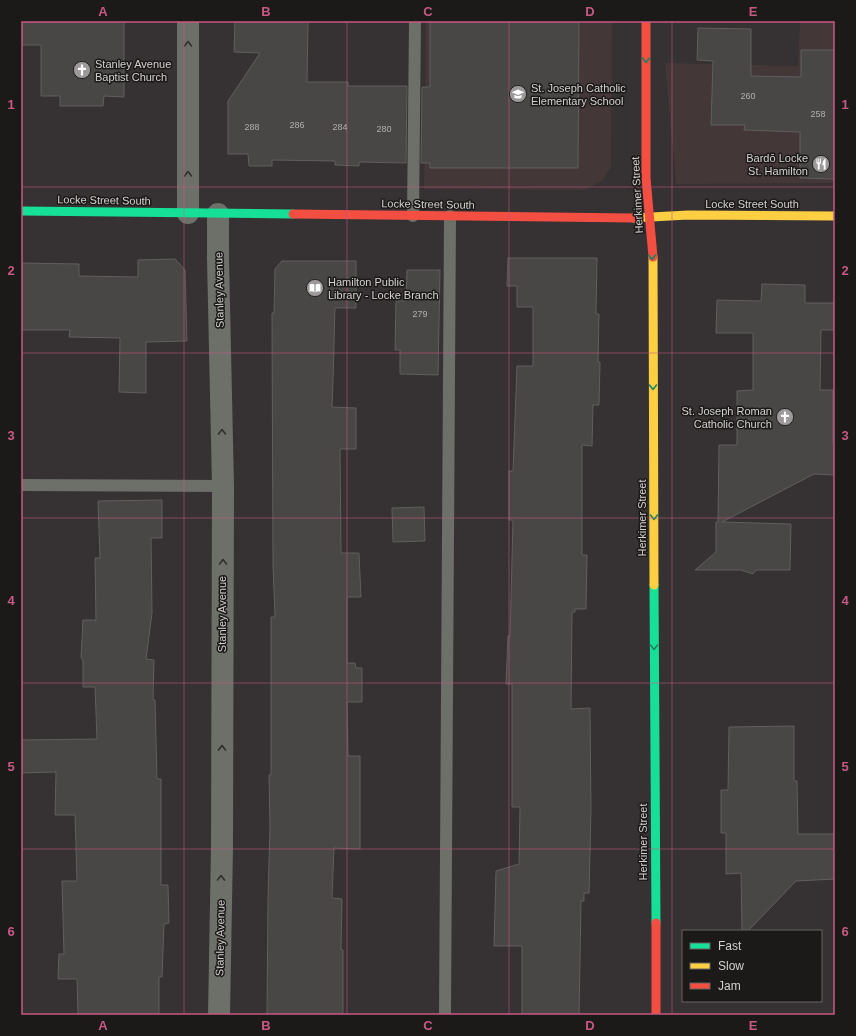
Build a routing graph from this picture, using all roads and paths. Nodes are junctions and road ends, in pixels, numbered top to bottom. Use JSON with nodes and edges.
{"nodes":[{"id":1,"x":188,"y":21,"type":"edge"},
{"id":2,"x":415,"y":21,"type":"edge"},
{"id":3,"x":646,"y":21,"type":"edge"},
{"id":4,"x":21,"y":211,"type":"edge"},
{"id":5,"x":188,"y":213,"type":"junction"},
{"id":6,"x":218,"y":214,"type":"junction"},
{"id":7,"x":413,"y":216,"type":"junction"},
{"id":8,"x":450,"y":216,"type":"junction"},
{"id":9,"x":835,"y":216,"type":"edge"},
{"id":10,"x":649,"y":218,"type":"junction"},
{"id":11,"x":21,"y":485,"type":"edge"},
{"id":12,"x":223,"y":486,"type":"junction"},
{"id":13,"x":219,"y":1015,"type":"edge"},
{"id":14,"x":445,"y":1015,"type":"edge"},
{"id":15,"x":656,"y":1015,"type":"edge"}],
"edges":[{"from":5,"to":1,"type":"street","one_way":true},
{"from":2,"to":7,"type":"lane"},
{"from":3,"to":10,"type":"street","name":"Herkimer Street","one_way":true},
{"from":4,"to":5,"type":"street","name":"Locke Street South"},
{"from":5,"to":6,"type":"street","name":"Locke Street South"},
{"from":6,"to":7,"type":"street","name":"Locke Street South"},
{"from":12,"to":6,"type":"street","name":"Stanley Avenue","one_way":true},
{"from":7,"to":8,"type":"street","name":"Locke Street South"},
{"from":8,"to":10,"type":"street","name":"Locke Street South"},
{"from":8,"to":14,"type":"lane"},
{"from":9,"to":10,"type":"street","name":"Locke Street South"},
{"from":10,"to":15,"type":"street","name":"Herkimer Street","one_way":true},
{"from":11,"to":12,"type":"lane"},
{"from":13,"to":12,"type":"street","name":"Stanley Avenue","one_way":true}]}
